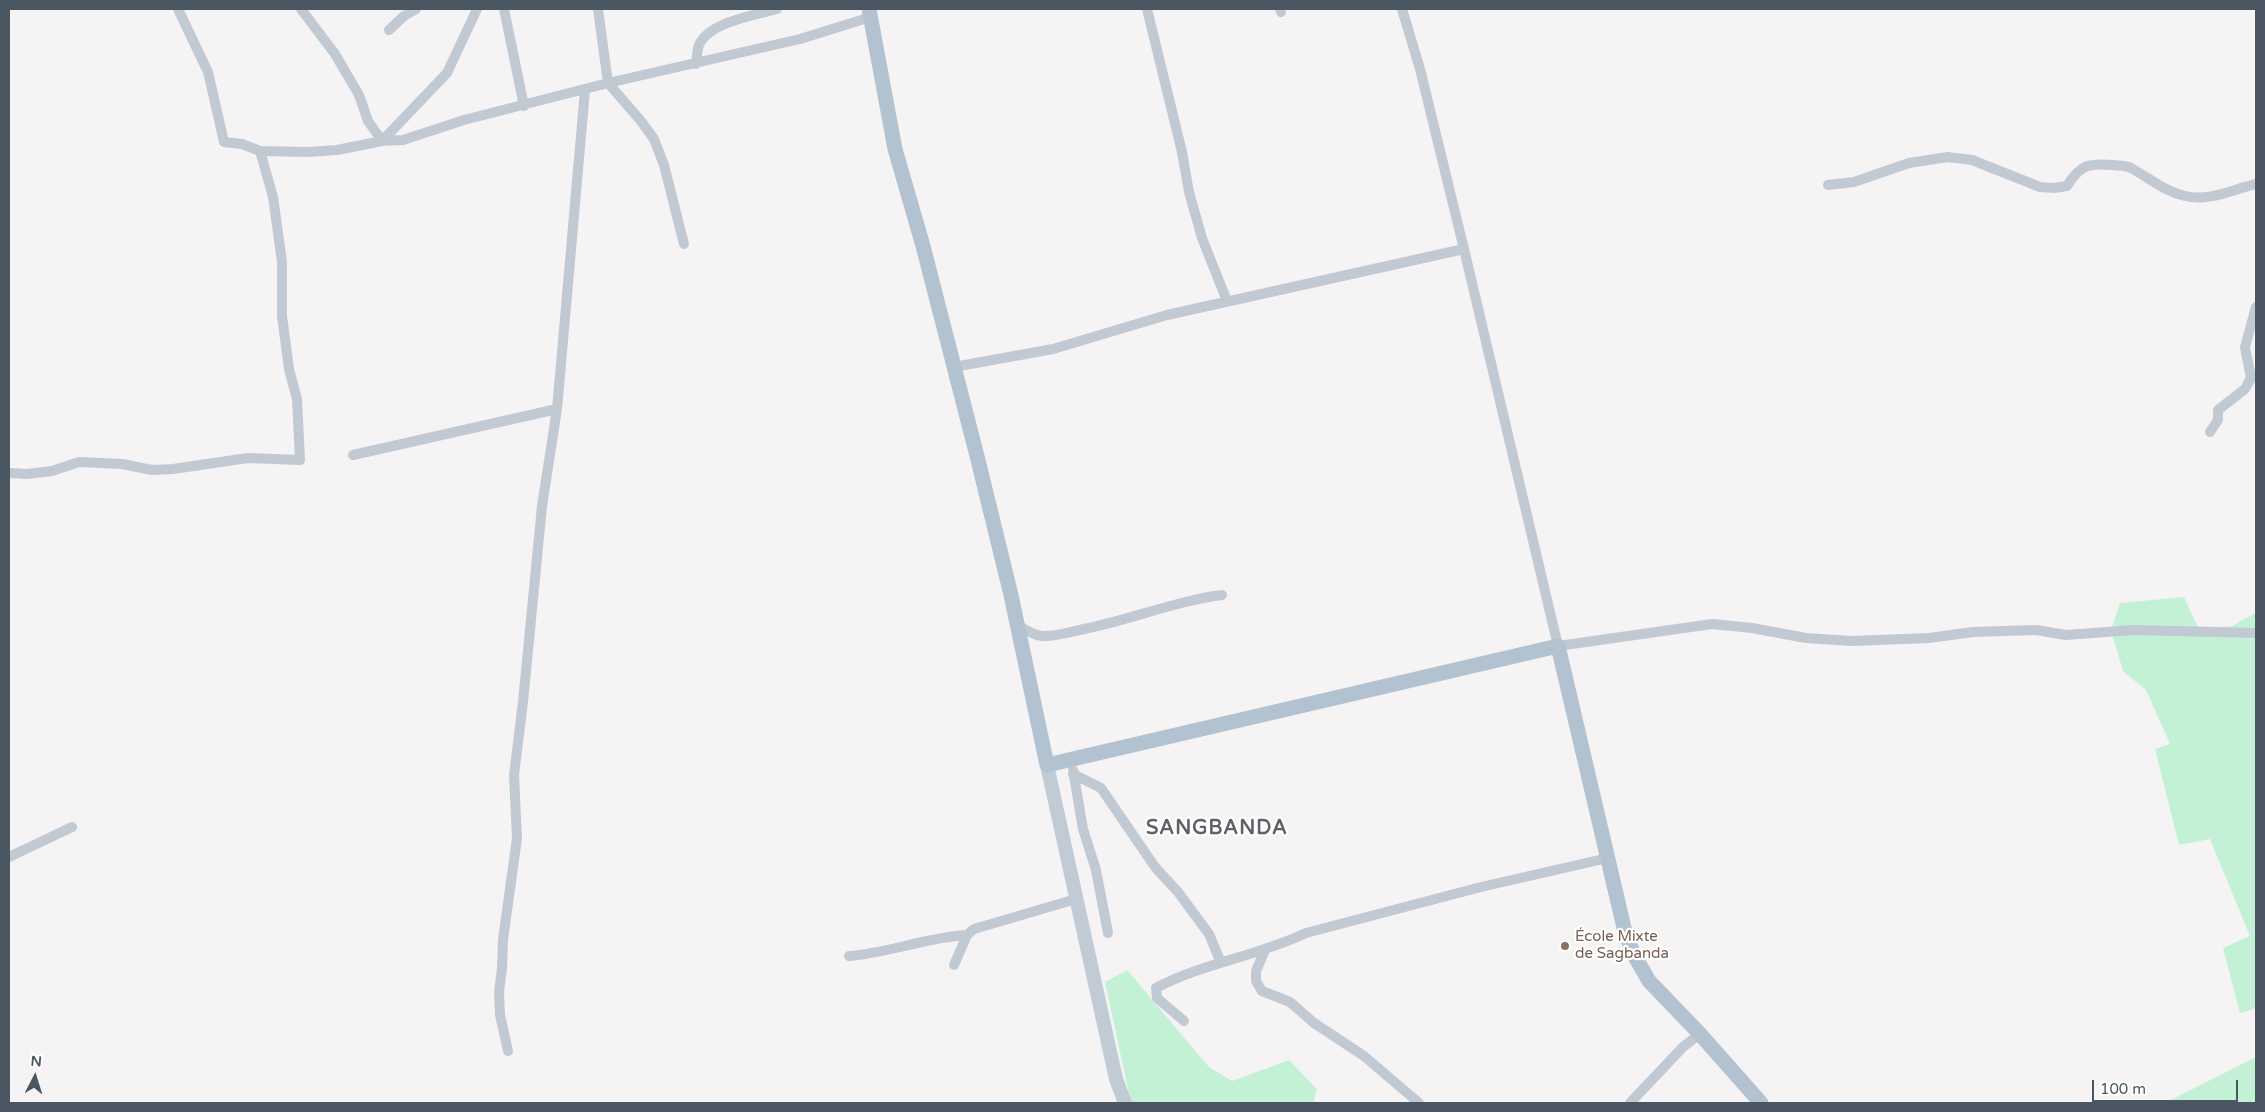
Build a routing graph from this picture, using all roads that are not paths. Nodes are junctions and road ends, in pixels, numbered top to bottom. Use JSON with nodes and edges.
{"nodes":[{"id":1,"x":178,"y":9,"type":"edge"},
{"id":2,"x":301,"y":9,"type":"edge"},
{"id":3,"x":416,"y":9,"type":"edge"},
{"id":4,"x":477,"y":9,"type":"edge"},
{"id":5,"x":504,"y":9,"type":"edge"},
{"id":6,"x":598,"y":9,"type":"edge"},
{"id":7,"x":777,"y":9,"type":"edge"},
{"id":8,"x":1147,"y":9,"type":"edge"},
{"id":9,"x":1402,"y":9,"type":"edge"},
{"id":10,"x":870,"y":13,"type":"edge"},
{"id":11,"x":389,"y":30,"type":"dead end"},
{"id":12,"x":696,"y":64,"type":"junction"},
{"id":13,"x":608,"y":83,"type":"junction"},
{"id":14,"x":585,"y":90,"type":"junction"},
{"id":15,"x":524,"y":106,"type":"junction"},
{"id":16,"x":382,"y":141,"type":"junction"},
{"id":17,"x":260,"y":151,"type":"junction"},
{"id":18,"x":2256,"y":184,"type":"edge"},
{"id":19,"x":1828,"y":185,"type":"dead end"},
{"id":20,"x":684,"y":244,"type":"dead end"},
{"id":21,"x":1464,"y":249,"type":"junction"},
{"id":22,"x":1227,"y":301,"type":"junction"},
{"id":23,"x":2256,"y":307,"type":"edge"},
{"id":24,"x":954,"y":367,"type":"junction"},
{"id":25,"x":557,"y":408,"type":"junction"},
{"id":26,"x":2210,"y":432,"type":"dead end"},
{"id":27,"x":353,"y":455,"type":"dead end"},
{"id":28,"x":9,"y":473,"type":"edge"},
{"id":29,"x":1222,"y":596,"type":"dead end"},
{"id":30,"x":1017,"y":625,"type":"junction"},
{"id":31,"x":2256,"y":633,"type":"edge"},
{"id":32,"x":1558,"y":646,"type":"junction"},
{"id":33,"x":1047,"y":765,"type":"junction"},
{"id":34,"x":1072,"y":767,"type":"junction"},
{"id":35,"x":72,"y":827,"type":"dead end"},
{"id":36,"x":9,"y":857,"type":"edge"},
{"id":37,"x":1608,"y":858,"type":"junction"},
{"id":38,"x":1076,"y":899,"type":"junction"},
{"id":39,"x":1108,"y":933,"type":"dead end"},
{"id":40,"x":967,"y":935,"type":"junction"},
{"id":41,"x":1265,"y":950,"type":"junction"},
{"id":42,"x":850,"y":956,"type":"dead end"},
{"id":43,"x":1221,"y":963,"type":"junction"},
{"id":44,"x":954,"y":965,"type":"dead end"},
{"id":45,"x":1184,"y":1021,"type":"dead end"},
{"id":46,"x":1700,"y":1034,"type":"junction"},
{"id":47,"x":508,"y":1051,"type":"dead end"},
{"id":48,"x":1125,"y":1103,"type":"edge"},
{"id":49,"x":1419,"y":1103,"type":"edge"},
{"id":50,"x":1630,"y":1103,"type":"edge"},
{"id":51,"x":1761,"y":1103,"type":"edge"}],
"edges":[{"from":1,"to":17,"type":"street"},
{"from":2,"to":16,"type":"street"},
{"from":3,"to":11,"type":"street"},
{"from":4,"to":16,"type":"street"},
{"from":5,"to":15,"type":"street"},
{"from":6,"to":13,"type":"street"},
{"from":7,"to":12,"type":"street"},
{"from":8,"to":22,"type":"street"},
{"from":9,"to":21,"type":"street"},
{"from":10,"to":12,"type":"street"},
{"from":10,"to":24,"type":"main road"},
{"from":12,"to":13,"type":"street"},
{"from":13,"to":14,"type":"street"},
{"from":13,"to":20,"type":"street"},
{"from":14,"to":15,"type":"street"},
{"from":14,"to":25,"type":"street"},
{"from":15,"to":16,"type":"street"},
{"from":16,"to":17,"type":"street"},
{"from":17,"to":28,"type":"street"},
{"from":18,"to":19,"type":"street"},
{"from":21,"to":22,"type":"street"},
{"from":21,"to":32,"type":"street"},
{"from":22,"to":24,"type":"street"},
{"from":23,"to":26,"type":"street"},
{"from":24,"to":30,"type":"main road"},
{"from":25,"to":27,"type":"street"},
{"from":25,"to":47,"type":"street"},
{"from":29,"to":30,"type":"street"},
{"from":30,"to":33,"type":"main road"},
{"from":31,"to":32,"type":"street"},
{"from":32,"to":34,"type":"main road"},
{"from":32,"to":37,"type":"main road"},
{"from":33,"to":34,"type":"main road"},
{"from":33,"to":38,"type":"street"},
{"from":34,"to":39,"type":"street"},
{"from":34,"to":43,"type":"street"},
{"from":35,"to":36,"type":"street"},
{"from":37,"to":41,"type":"street"},
{"from":37,"to":46,"type":"main road"},
{"from":38,"to":40,"type":"street"},
{"from":38,"to":48,"type":"street"},
{"from":40,"to":42,"type":"street"},
{"from":40,"to":44,"type":"street"},
{"from":41,"to":43,"type":"street"},
{"from":41,"to":49,"type":"street"},
{"from":43,"to":45,"type":"street"},
{"from":46,"to":50,"type":"street"},
{"from":46,"to":51,"type":"main road"}]}
